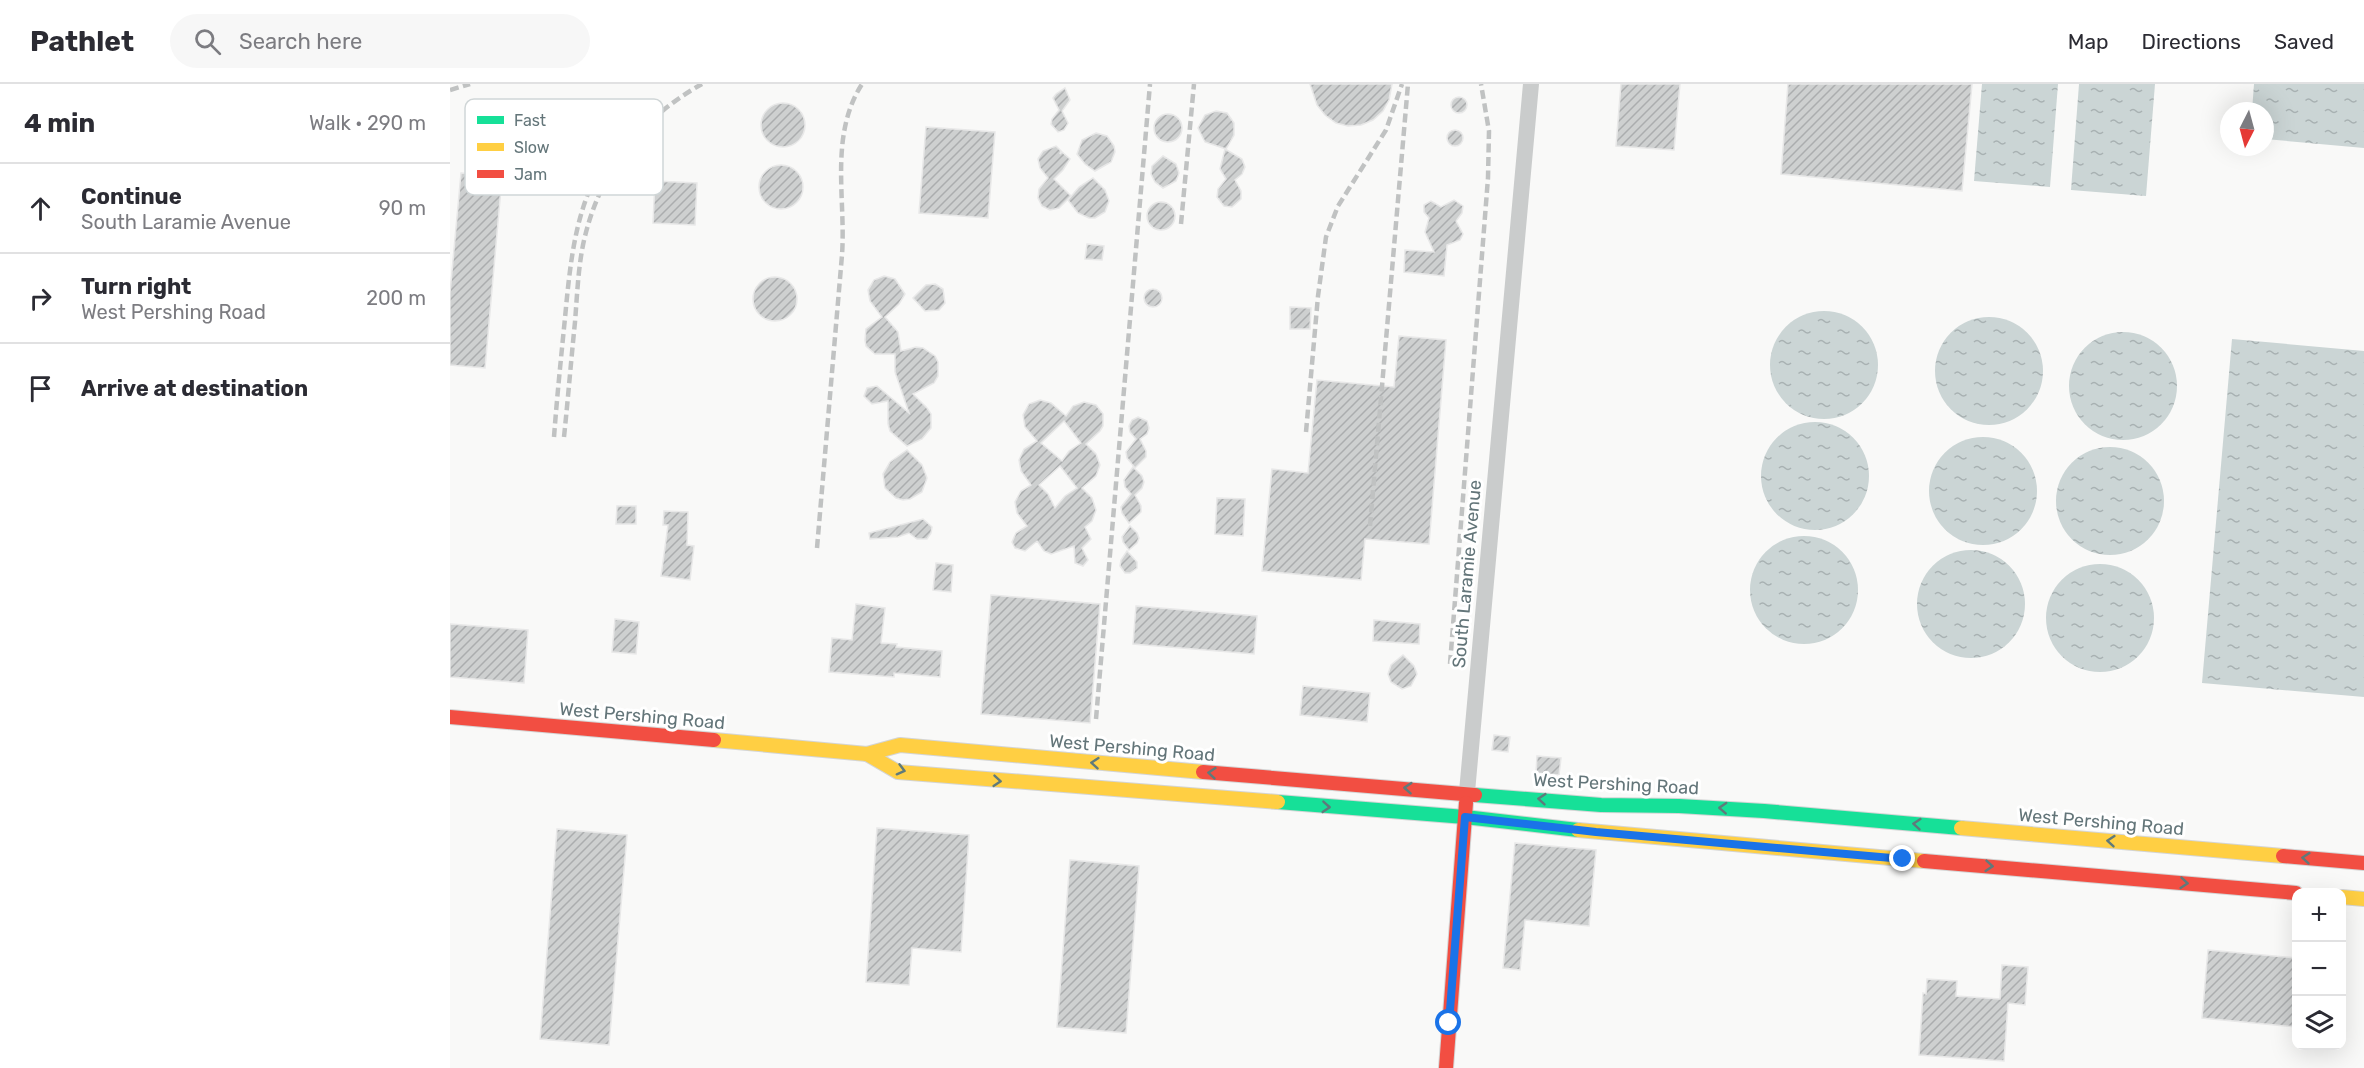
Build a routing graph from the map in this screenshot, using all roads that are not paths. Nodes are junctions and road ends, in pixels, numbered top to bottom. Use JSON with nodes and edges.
{"nodes":[{"id":1,"x":1531,"y":84,"type":"edge"},
{"id":2,"x":450,"y":717,"type":"edge"},
{"id":3,"x":867,"y":754,"type":"junction"},
{"id":4,"x":1270,"y":778,"type":"junction"},
{"id":5,"x":1467,"y":792,"type":"junction"},
{"id":6,"x":1268,"y":803,"type":"junction"},
{"id":7,"x":1465,"y":817,"type":"junction"},
{"id":8,"x":2364,"y":863,"type":"edge"},
{"id":9,"x":2292,"y":893,"type":"edge"},
{"id":10,"x":2346,"y":897,"type":"edge"},
{"id":11,"x":2364,"y":899,"type":"edge"},
{"id":12,"x":1446,"y":1068,"type":"edge"}],
"edges":[{"from":1,"to":5,"type":"street","name":"South Laramie Avenue"},
{"from":2,"to":3,"type":"main road","name":"West Pershing Road"},
{"from":4,"to":3,"type":"main road","name":"West Pershing Road","one_way":true},
{"from":3,"to":6,"type":"main road","name":"West Pershing Road","one_way":true},
{"from":5,"to":4,"type":"main road","name":"West Pershing Road","one_way":true},
{"from":4,"to":6,"type":"main road"},
{"from":5,"to":7,"type":"main road","name":"South Laramie Avenue"},
{"from":8,"to":5,"type":"main road","name":"West Pershing Road","one_way":true},
{"from":6,"to":7,"type":"main road","name":"West Pershing Road","one_way":true},
{"from":7,"to":9,"type":"main road","name":"West Pershing Road","one_way":true},
{"from":7,"to":12,"type":"main road","name":"South Laramie Avenue"},
{"from":10,"to":11,"type":"main road"}]}
